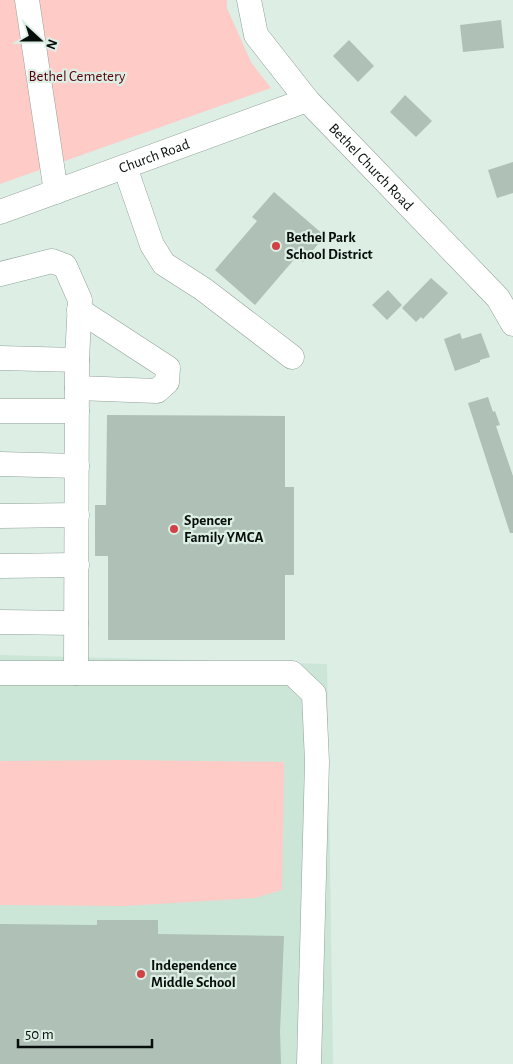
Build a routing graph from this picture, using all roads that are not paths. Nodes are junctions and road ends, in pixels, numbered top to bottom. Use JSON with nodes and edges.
{"nodes":[{"id":1,"x":26,"y":0,"type":"edge"},
{"id":2,"x":251,"y":0,"type":"edge"},
{"id":3,"x":307,"y":100,"type":"junction"},
{"id":4,"x":125,"y":167,"type":"junction"},
{"id":5,"x":56,"y":192,"type":"junction"},
{"id":6,"x":0,"y":212,"type":"edge"},
{"id":7,"x":0,"y":274,"type":"edge"},
{"id":8,"x":79,"y":310,"type":"junction"},
{"id":9,"x":513,"y":324,"type":"edge"},
{"id":10,"x":292,"y":357,"type":"dead end"},
{"id":11,"x":0,"y":358,"type":"edge"},
{"id":12,"x":77,"y":360,"type":"junction"},
{"id":13,"x":77,"y":388,"type":"junction"},
{"id":14,"x":77,"y":411,"type":"junction"},
{"id":15,"x":0,"y":412,"type":"edge"},
{"id":16,"x":0,"y":464,"type":"edge"},
{"id":17,"x":76,"y":466,"type":"junction"},
{"id":18,"x":77,"y":515,"type":"junction"},
{"id":19,"x":0,"y":516,"type":"edge"},
{"id":20,"x":77,"y":565,"type":"junction"},
{"id":21,"x":0,"y":566,"type":"edge"},
{"id":22,"x":0,"y":622,"type":"edge"},
{"id":23,"x":76,"y":623,"type":"junction"},
{"id":24,"x":0,"y":673,"type":"edge"},
{"id":25,"x":76,"y":673,"type":"junction"},
{"id":26,"x":309,"y":1064,"type":"edge"}],
"edges":[{"from":1,"to":5,"type":"street"},
{"from":2,"to":3,"type":"street","name":"Bethel Church Road"},
{"from":3,"to":4,"type":"street","name":"Church Road"},
{"from":3,"to":9,"type":"street","name":"Bethel Church Road"},
{"from":4,"to":5,"type":"street","name":"Church Road"},
{"from":4,"to":10,"type":"street"},
{"from":5,"to":6,"type":"street","name":"Church Road"},
{"from":7,"to":8,"type":"street"},
{"from":8,"to":12,"type":"street"},
{"from":8,"to":13,"type":"street"},
{"from":11,"to":12,"type":"street"},
{"from":12,"to":13,"type":"street"},
{"from":13,"to":14,"type":"street"},
{"from":14,"to":15,"type":"street"},
{"from":14,"to":17,"type":"street"},
{"from":16,"to":17,"type":"street"},
{"from":17,"to":18,"type":"street"},
{"from":18,"to":19,"type":"street"},
{"from":18,"to":20,"type":"street"},
{"from":20,"to":21,"type":"street"},
{"from":20,"to":23,"type":"street"},
{"from":22,"to":23,"type":"street"},
{"from":23,"to":25,"type":"street"},
{"from":24,"to":25,"type":"street"},
{"from":25,"to":26,"type":"street"}]}
